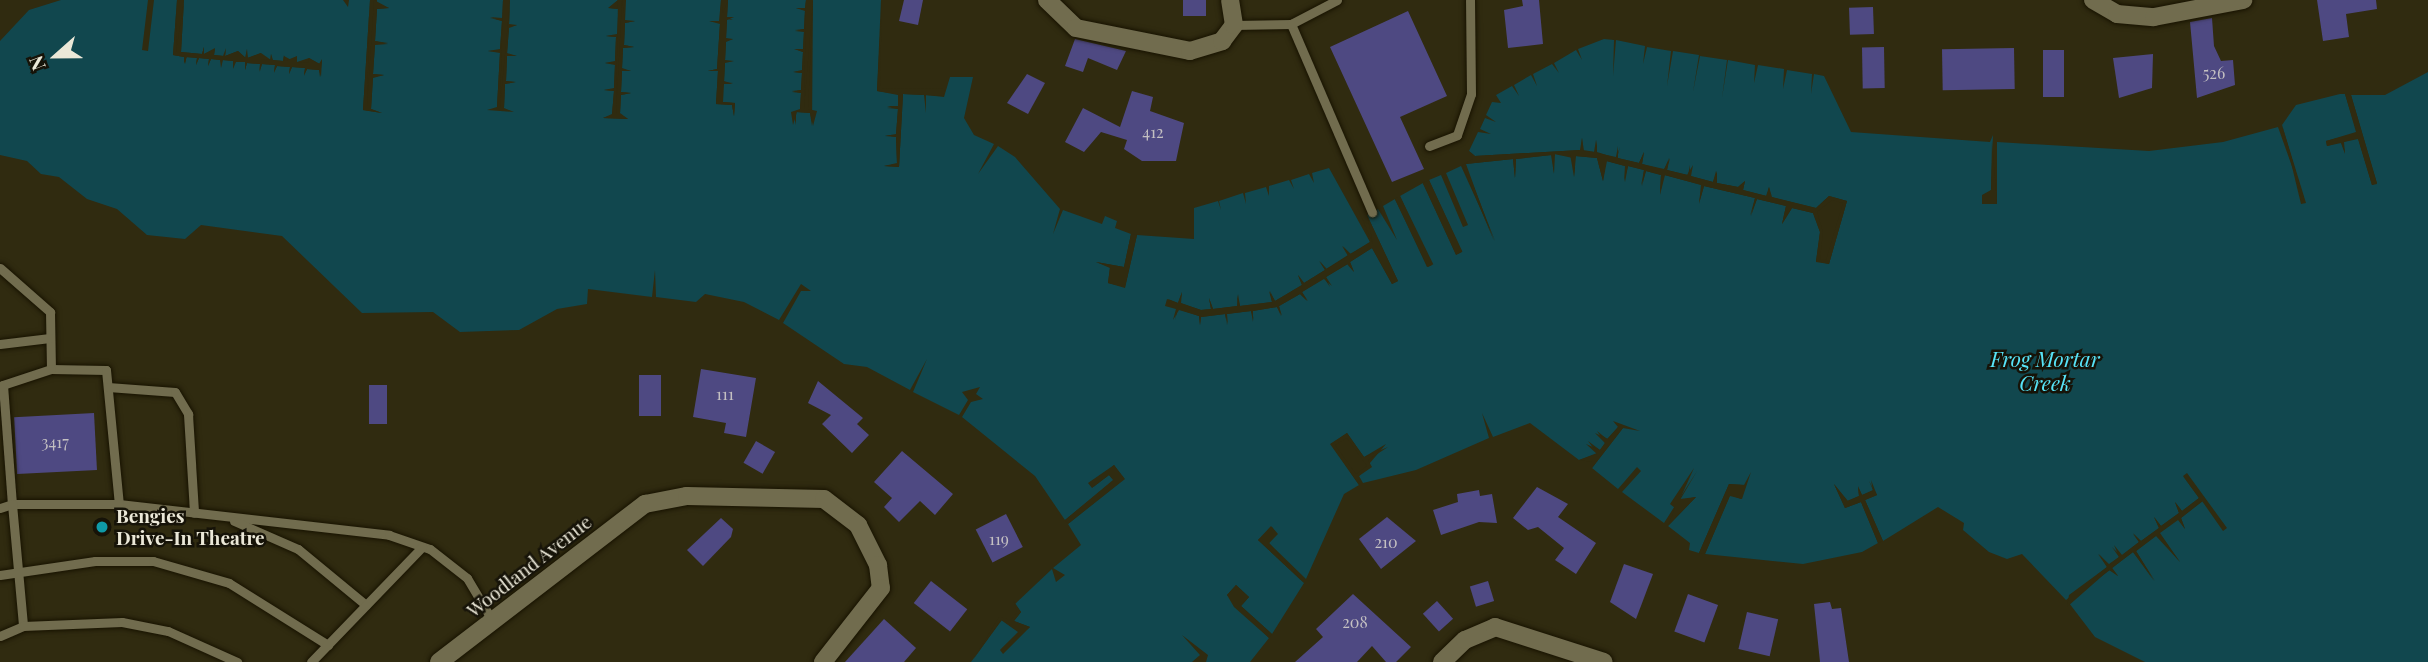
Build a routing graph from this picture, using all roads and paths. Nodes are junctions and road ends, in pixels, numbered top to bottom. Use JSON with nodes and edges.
{"nodes":[{"id":1,"x":1047,"y":0,"type":"edge"},
{"id":2,"x":1230,"y":0,"type":"edge"},
{"id":3,"x":1337,"y":0,"type":"edge"},
{"id":4,"x":1471,"y":0,"type":"edge"},
{"id":5,"x":2094,"y":0,"type":"edge"},
{"id":6,"x":2243,"y":0,"type":"edge"},
{"id":7,"x":1291,"y":24,"type":"junction"},
{"id":8,"x":1234,"y":25,"type":"junction"},
{"id":9,"x":1429,"y":146,"type":"dead end"},
{"id":10,"x":1372,"y":212,"type":"dead end"},
{"id":11,"x":0,"y":268,"type":"edge"},
{"id":12,"x":50,"y":338,"type":"junction"},
{"id":13,"x":0,"y":344,"type":"edge"},
{"id":14,"x":51,"y":369,"type":"junction"},
{"id":15,"x":108,"y":387,"type":"junction"},
{"id":16,"x":2,"y":402,"type":"edge"},
{"id":17,"x":3,"y":448,"type":"edge"},
{"id":18,"x":12,"y":504,"type":"junction"},
{"id":19,"x":119,"y":504,"type":"junction"},
{"id":20,"x":0,"y":508,"type":"edge"},
{"id":21,"x":194,"y":513,"type":"junction"},
{"id":22,"x":223,"y":516,"type":"junction"},
{"id":23,"x":422,"y":547,"type":"junction"},
{"id":24,"x":18,"y":570,"type":"junction"},
{"id":25,"x":0,"y":575,"type":"edge"},
{"id":26,"x":366,"y":605,"type":"junction"},
{"id":27,"x":492,"y":620,"type":"junction"},
{"id":28,"x":23,"y":626,"type":"junction"},
{"id":29,"x":0,"y":636,"type":"edge"},
{"id":30,"x":328,"y":645,"type":"junction"},
{"id":31,"x":237,"y":662,"type":"edge"},
{"id":32,"x":311,"y":662,"type":"edge"},
{"id":33,"x":439,"y":662,"type":"edge"},
{"id":34,"x":823,"y":662,"type":"edge"},
{"id":35,"x":1442,"y":662,"type":"edge"},
{"id":36,"x":1604,"y":662,"type":"edge"}],
"edges":[{"from":1,"to":8,"type":"street"},
{"from":2,"to":8,"type":"street"},
{"from":3,"to":7,"type":"lane"},
{"from":4,"to":9,"type":"lane"},
{"from":5,"to":6,"type":"street"},
{"from":7,"to":8,"type":"lane"},
{"from":7,"to":10,"type":"lane"},
{"from":11,"to":12,"type":"lane"},
{"from":12,"to":13,"type":"lane"},
{"from":12,"to":14,"type":"lane"},
{"from":14,"to":15,"type":"lane"},
{"from":14,"to":16,"type":"lane"},
{"from":15,"to":19,"type":"lane"},
{"from":15,"to":21,"type":"lane"},
{"from":16,"to":17,"type":"lane"},
{"from":17,"to":18,"type":"lane"},
{"from":18,"to":19,"type":"lane"},
{"from":18,"to":20,"type":"lane"},
{"from":18,"to":24,"type":"lane"},
{"from":19,"to":21,"type":"lane"},
{"from":21,"to":22,"type":"lane"},
{"from":22,"to":23,"type":"lane"},
{"from":22,"to":26,"type":"lane"},
{"from":23,"to":26,"type":"lane"},
{"from":23,"to":27,"type":"lane"},
{"from":24,"to":25,"type":"lane"},
{"from":24,"to":28,"type":"lane"},
{"from":24,"to":30,"type":"lane"},
{"from":26,"to":30,"type":"lane"},
{"from":27,"to":33,"type":"street","name":"Woodland Avenue"},
{"from":27,"to":34,"type":"street","name":"Woodland Avenue"},
{"from":28,"to":29,"type":"lane"},
{"from":28,"to":31,"type":"lane"},
{"from":30,"to":32,"type":"lane"},
{"from":35,"to":36,"type":"street"}]}
